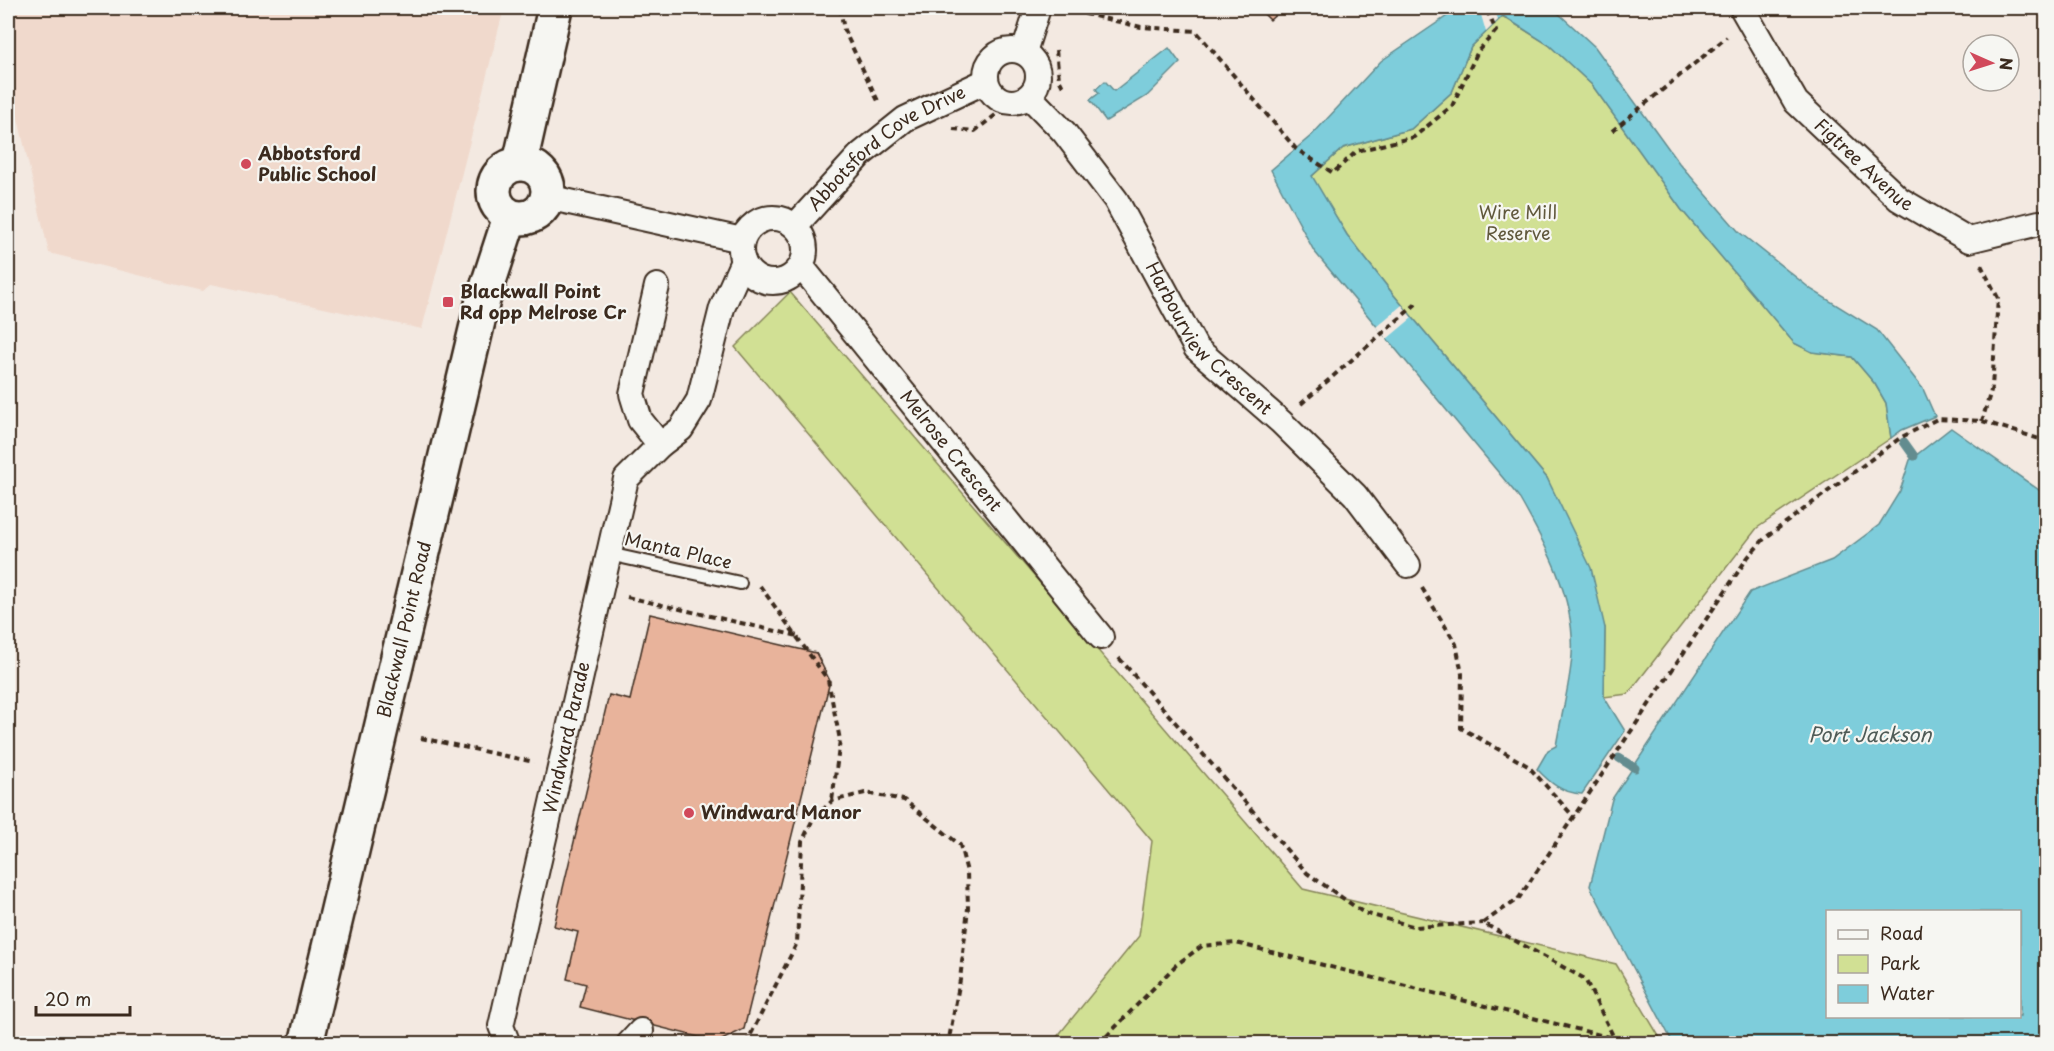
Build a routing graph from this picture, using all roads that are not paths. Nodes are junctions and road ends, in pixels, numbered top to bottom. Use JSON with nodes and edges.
{"nodes":[{"id":1,"x":555,"y":8,"type":"edge"},
{"id":2,"x":1038,"y":8,"type":"edge"},
{"id":3,"x":1745,"y":13,"type":"edge"},
{"id":4,"x":1024,"y":52,"type":"junction"},
{"id":5,"x":986,"y":81,"type":"junction"},
{"id":6,"x":1029,"y":97,"type":"junction"},
{"id":7,"x":520,"y":163,"type":"junction"},
{"id":8,"x":547,"y":197,"type":"junction"},
{"id":9,"x":510,"y":217,"type":"junction"},
{"id":10,"x":2039,"y":222,"type":"dead end"},
{"id":11,"x":795,"y":226,"type":"junction"},
{"id":12,"x":742,"y":250,"type":"junction"},
{"id":13,"x":801,"y":266,"type":"junction"},
{"id":14,"x":657,"y":286,"type":"dead end"},
{"id":15,"x":660,"y":445,"type":"junction"},
{"id":16,"x":609,"y":554,"type":"junction"},
{"id":17,"x":1408,"y":565,"type":"road end"},
{"id":18,"x":740,"y":583,"type":"dead end"},
{"id":19,"x":1101,"y":637,"type":"road end"},
{"id":20,"x":306,"y":1044,"type":"edge"},
{"id":21,"x":508,"y":1044,"type":"edge"}],
"edges":[{"from":1,"to":7,"type":"street"},
{"from":2,"to":4,"type":"street"},
{"from":3,"to":10,"type":"street","name":"Figtree Avenue"},
{"from":4,"to":5,"type":"street"},
{"from":4,"to":6,"type":"street"},
{"from":5,"to":6,"type":"street"},
{"from":5,"to":11,"type":"street","name":"Abbotsford Cove Drive"},
{"from":6,"to":17,"type":"street","name":"Harbourview Crescent"},
{"from":7,"to":8,"type":"street"},
{"from":7,"to":9,"type":"street"},
{"from":8,"to":9,"type":"street"},
{"from":8,"to":12,"type":"street"},
{"from":9,"to":20,"type":"street","name":"Blackwall Point Road"},
{"from":11,"to":12,"type":"street"},
{"from":11,"to":13,"type":"street"},
{"from":12,"to":13,"type":"street"},
{"from":12,"to":15,"type":"street","name":"Windward Parade"},
{"from":13,"to":19,"type":"street","name":"Melrose Crescent"},
{"from":14,"to":15,"type":"street"},
{"from":15,"to":16,"type":"street","name":"Windward Parade"},
{"from":16,"to":18,"type":"lane","name":"Manta Place"},
{"from":16,"to":21,"type":"street","name":"Windward Parade"}]}
